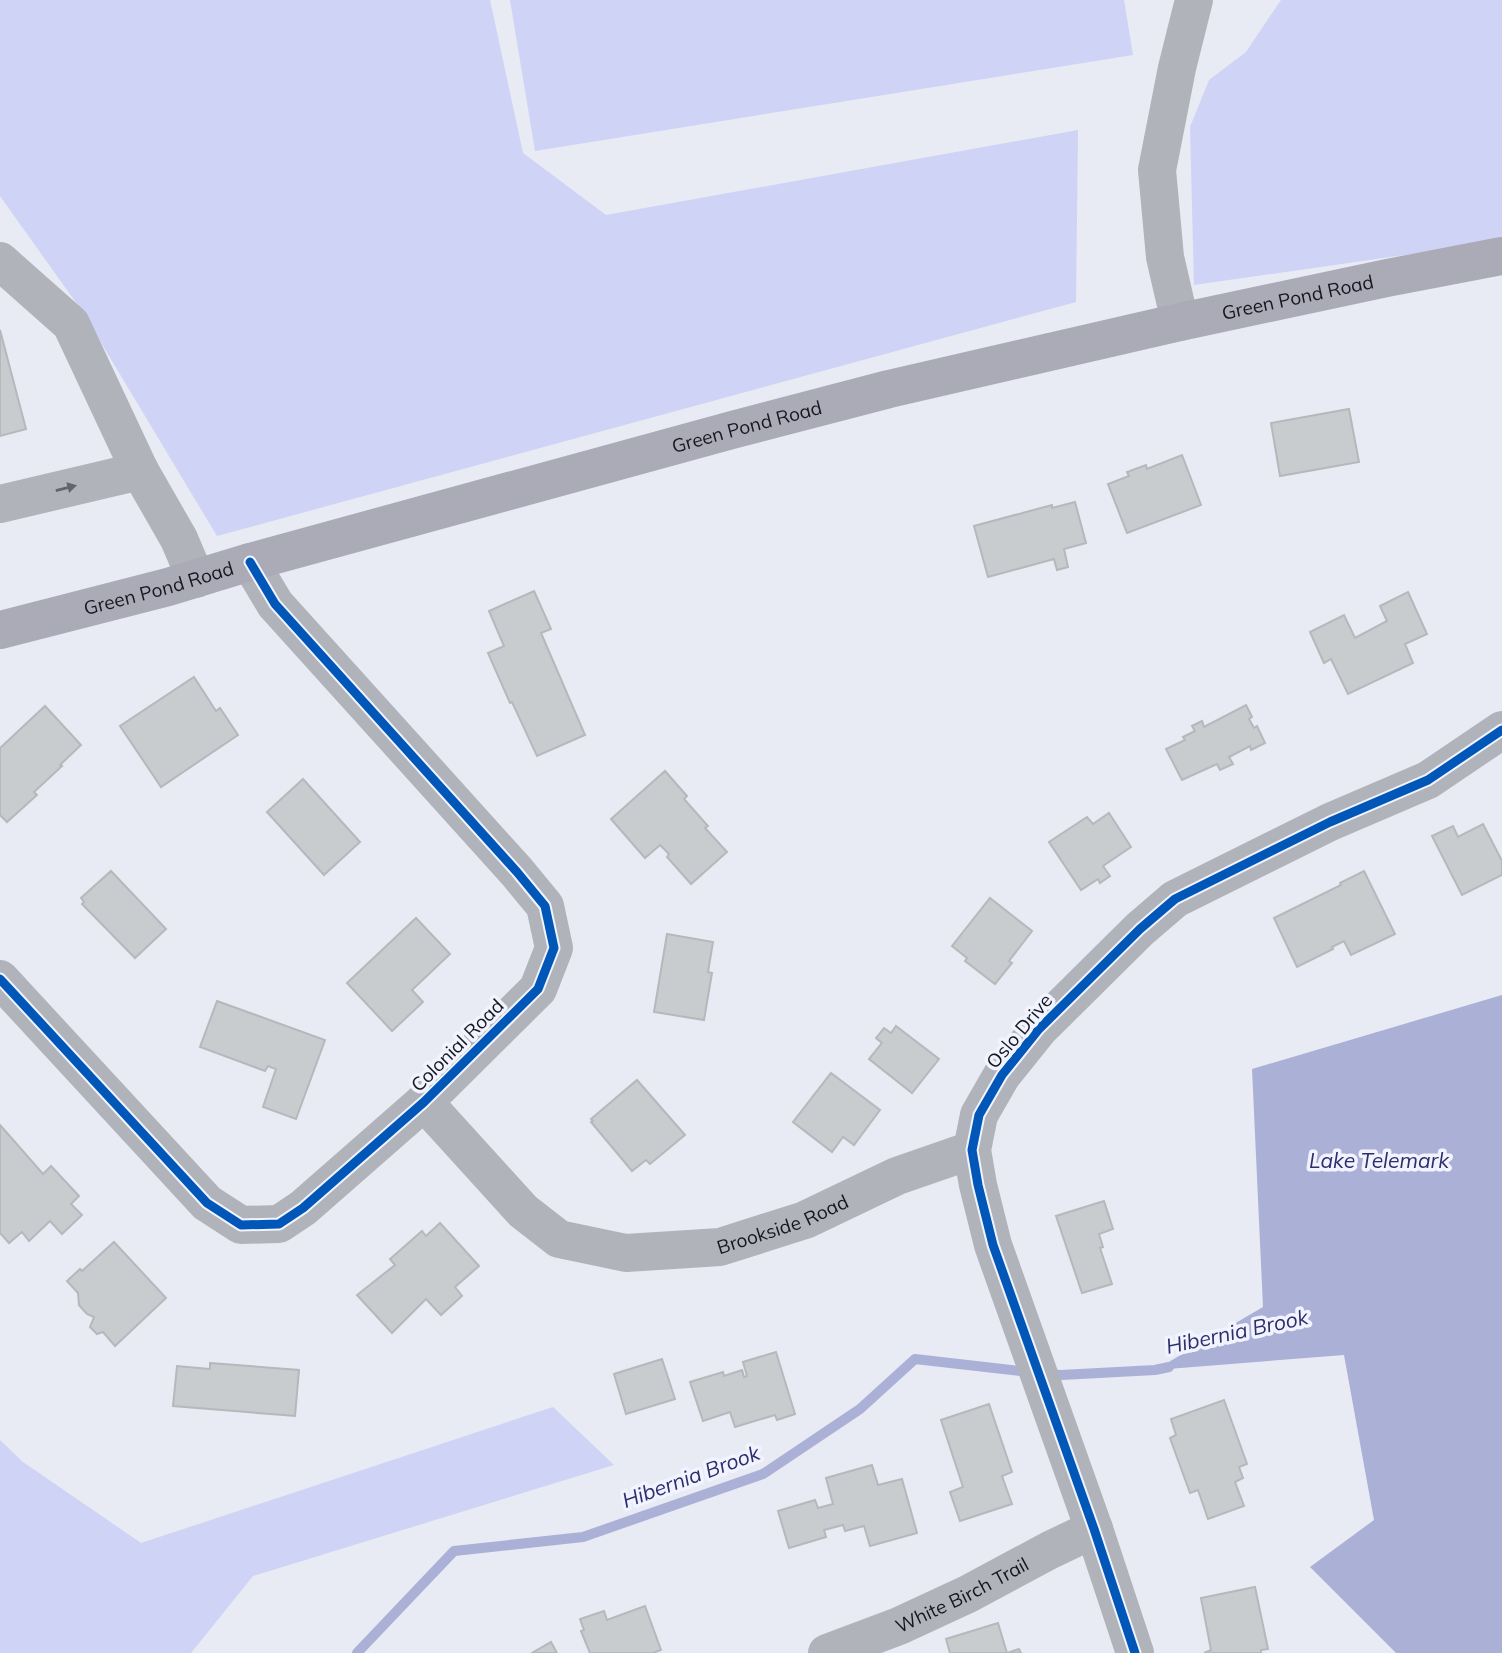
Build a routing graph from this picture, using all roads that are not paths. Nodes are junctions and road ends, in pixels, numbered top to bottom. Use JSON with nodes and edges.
{"nodes":[{"id":1,"x":1194,"y":0,"type":"edge"},
{"id":2,"x":1502,"y":256,"type":"edge"},
{"id":3,"x":0,"y":261,"type":"edge"},
{"id":4,"x":1180,"y":322,"type":"junction"},
{"id":5,"x":140,"y":471,"type":"junction"},
{"id":6,"x":0,"y":504,"type":"edge"},
{"id":7,"x":250,"y":562,"type":"junction"},
{"id":8,"x":196,"y":579,"type":"junction"},
{"id":9,"x":0,"y":630,"type":"edge"},
{"id":10,"x":1502,"y":730,"type":"edge"},
{"id":11,"x":0,"y":979,"type":"edge"},
{"id":12,"x":424,"y":1102,"type":"junction"},
{"id":13,"x":972,"y":1150,"type":"junction"},
{"id":14,"x":581,"y":1244,"type":"joint"},
{"id":15,"x":1094,"y":1529,"type":"junction"},
{"id":16,"x":827,"y":1653,"type":"edge"},
{"id":17,"x":1135,"y":1653,"type":"edge"}],
"edges":[{"from":1,"to":4,"type":"street"},
{"from":2,"to":4,"type":"main road","name":"Green Pond Road"},
{"from":3,"to":5,"type":"street"},
{"from":4,"to":7,"type":"main road","name":"Green Pond Road"},
{"from":6,"to":5,"type":"street","one_way":true},
{"from":5,"to":8,"type":"street"},
{"from":7,"to":8,"type":"main road","name":"Green Pond Road"},
{"from":7,"to":12,"type":"street","name":"Colonial Road"},
{"from":8,"to":9,"type":"main road","name":"Green Pond Road"},
{"from":10,"to":13,"type":"street","name":"Oslo Drive"},
{"from":11,"to":12,"type":"street","name":"Colonial Road"},
{"from":12,"to":14,"type":"street","name":"Colonial Road"},
{"from":13,"to":14,"type":"street","name":"Brookside Road"},
{"from":13,"to":15,"type":"street","name":"Oslo Drive"},
{"from":15,"to":16,"type":"street","name":"White Birch Trail"},
{"from":15,"to":17,"type":"street","name":"Oslo Drive"}]}
